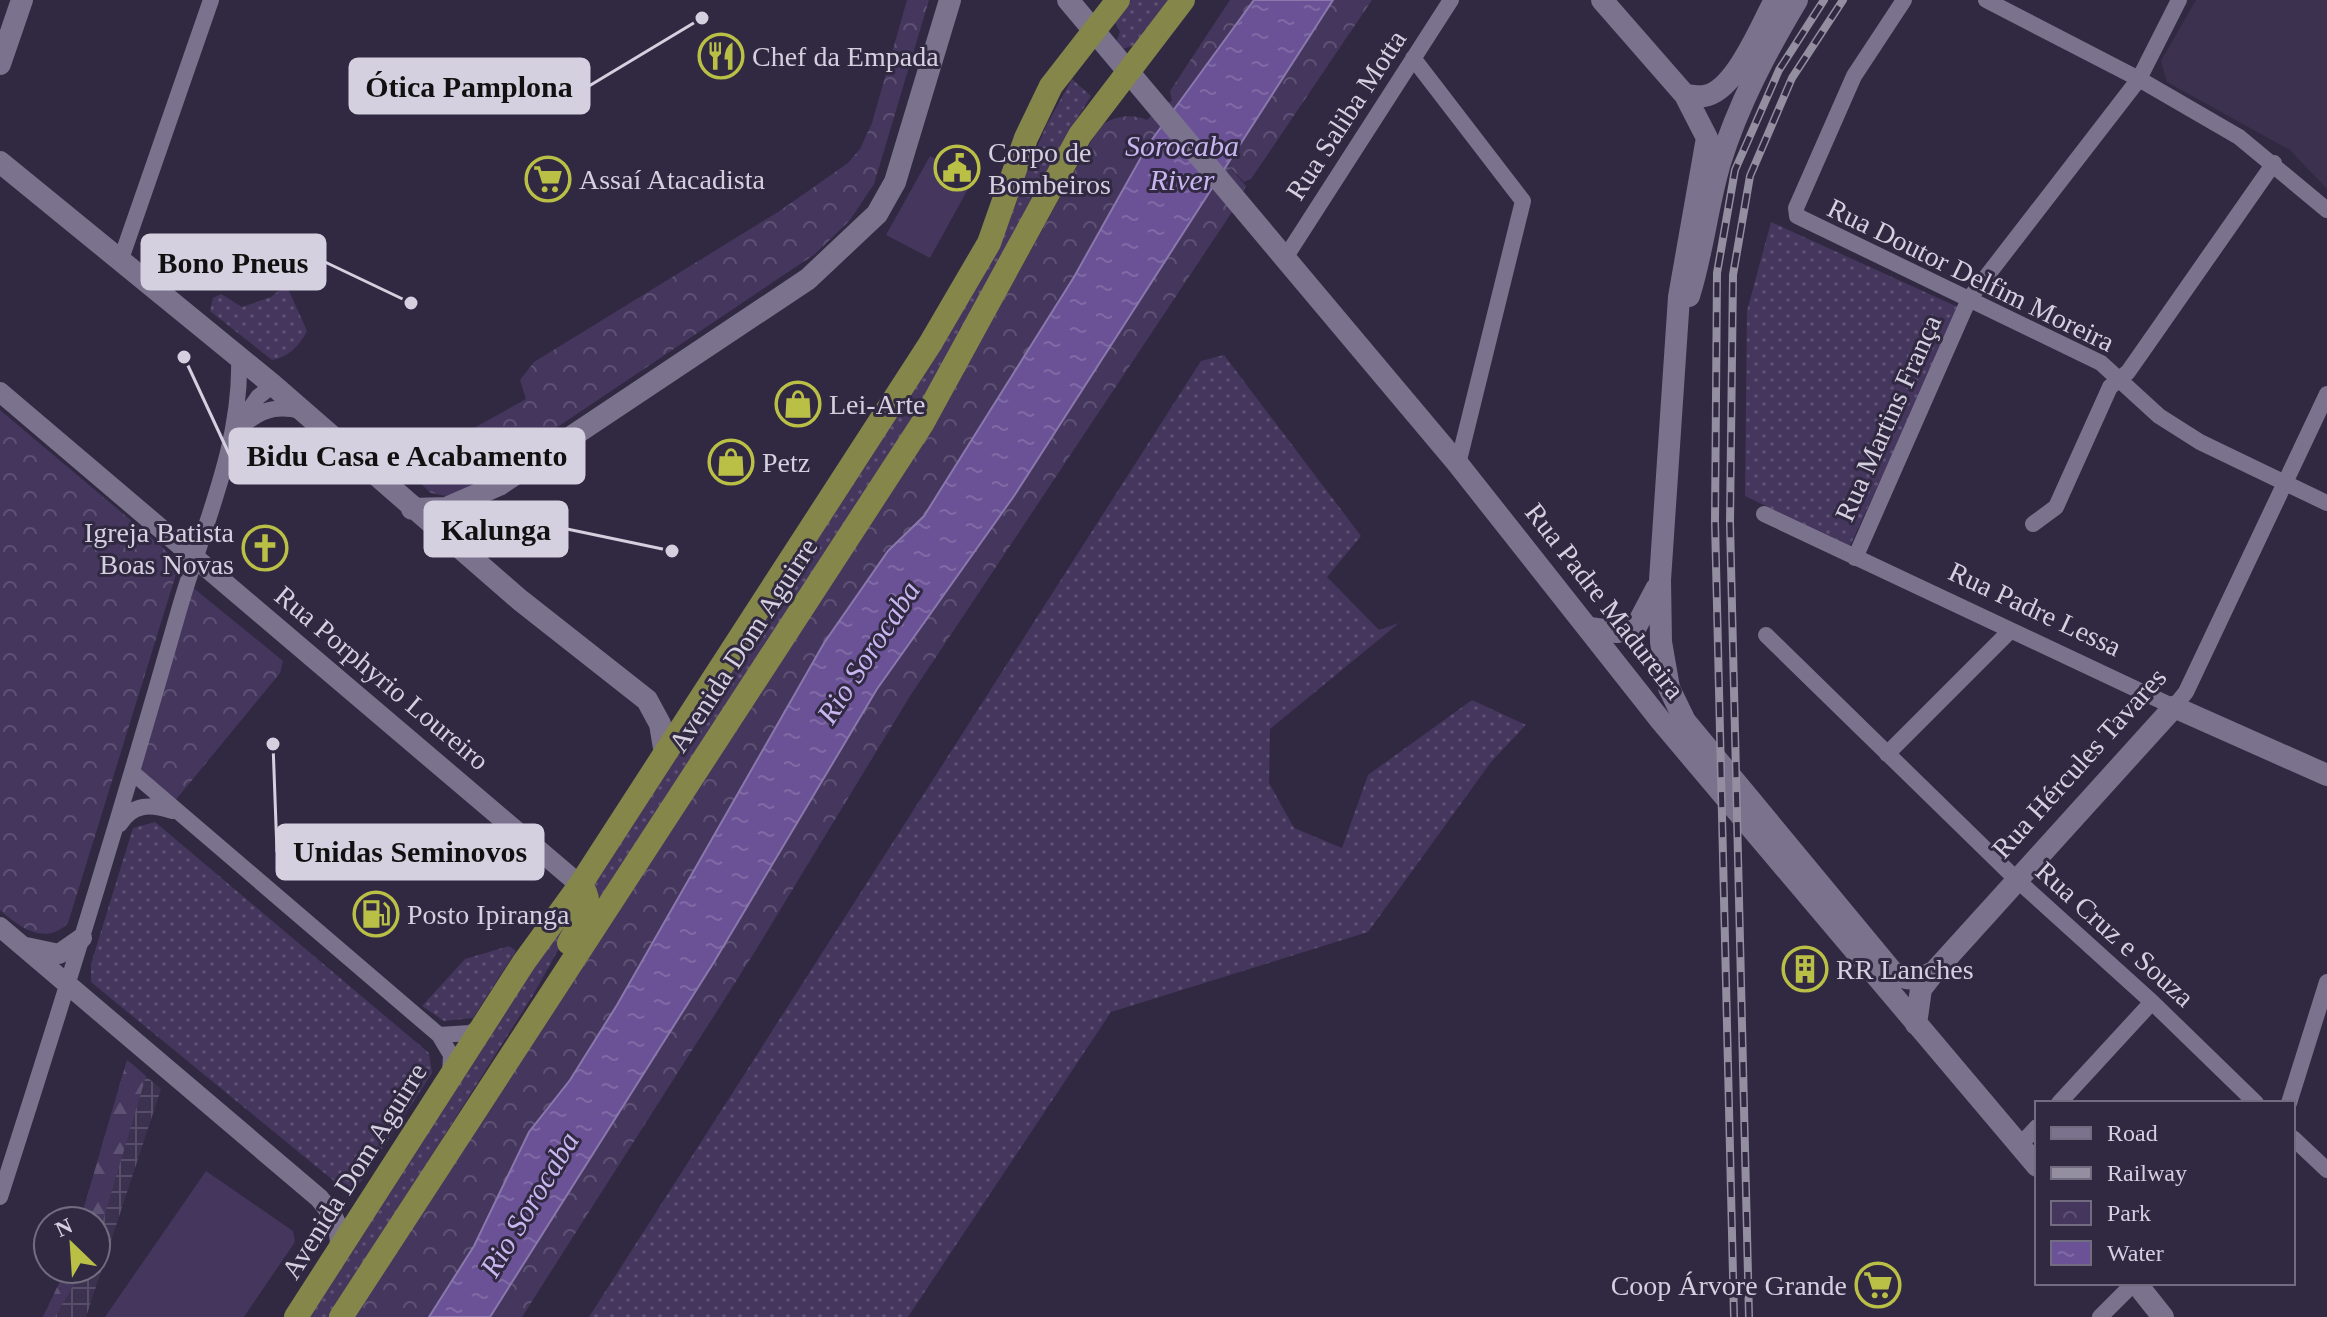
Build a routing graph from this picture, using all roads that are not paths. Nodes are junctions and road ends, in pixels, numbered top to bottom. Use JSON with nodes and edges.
{"nodes":[{"id":1,"x":22,"y":0,"type":"edge"},
{"id":2,"x":211,"y":0,"type":"edge"},
{"id":3,"x":950,"y":0,"type":"edge"},
{"id":4,"x":1068,"y":0,"type":"edge"},
{"id":5,"x":1118,"y":0,"type":"edge"},
{"id":6,"x":1183,"y":0,"type":"edge"},
{"id":7,"x":1451,"y":0,"type":"edge"},
{"id":8,"x":1602,"y":0,"type":"edge"},
{"id":9,"x":1775,"y":0,"type":"edge"},
{"id":10,"x":1797,"y":0,"type":"edge"},
{"id":11,"x":1904,"y":0,"type":"edge"},
{"id":12,"x":1986,"y":0,"type":"edge"},
{"id":13,"x":2179,"y":0,"type":"edge"},
{"id":14,"x":1092,"y":29,"type":"junction"},
{"id":15,"x":1413,"y":58,"type":"junction"},
{"id":16,"x":0,"y":64,"type":"edge"},
{"id":17,"x":1134,"y":78,"type":"junction"},
{"id":18,"x":2139,"y":79,"type":"junction"},
{"id":19,"x":1685,"y":95,"type":"junction"},
{"id":20,"x":1,"y":163,"type":"edge"},
{"id":21,"x":2274,"y":163,"type":"junction"},
{"id":22,"x":2327,"y":210,"type":"edge"},
{"id":23,"x":1285,"y":258,"type":"junction"},
{"id":24,"x":121,"y":259,"type":"junction"},
{"id":25,"x":1969,"y":299,"type":"junction"},
{"id":26,"x":1678,"y":331,"type":"junction"},
{"id":27,"x":239,"y":357,"type":"junction"},
{"id":28,"x":2119,"y":378,"type":"junction"},
{"id":29,"x":273,"y":385,"type":"junction"},
{"id":30,"x":0,"y":392,"type":"edge"},
{"id":31,"x":2327,"y":394,"type":"edge"},
{"id":32,"x":304,"y":412,"type":"junction"},
{"id":33,"x":235,"y":432,"type":"junction"},
{"id":34,"x":1458,"y":464,"type":"junction"},
{"id":35,"x":2284,"y":483,"type":"junction"},
{"id":36,"x":2327,"y":503,"type":"edge"},
{"id":37,"x":412,"y":509,"type":"junction"},
{"id":38,"x":1764,"y":514,"type":"dead end"},
{"id":39,"x":2033,"y":524,"type":"dead end"},
{"id":40,"x":195,"y":556,"type":"junction"},
{"id":41,"x":1855,"y":558,"type":"junction"},
{"id":42,"x":1660,"y":580,"type":"junction"},
{"id":43,"x":1590,"y":628,"type":"junction"},
{"id":44,"x":2010,"y":631,"type":"junction"},
{"id":45,"x":1766,"y":635,"type":"dead end"},
{"id":46,"x":2174,"y":707,"type":"junction"},
{"id":47,"x":665,"y":754,"type":"junction"},
{"id":48,"x":1887,"y":754,"type":"junction"},
{"id":49,"x":133,"y":773,"type":"junction"},
{"id":50,"x":2327,"y":775,"type":"edge"},
{"id":51,"x":181,"y":813,"type":"junction"},
{"id":52,"x":115,"y":832,"type":"junction"},
{"id":53,"x":2016,"y":879,"type":"junction"},
{"id":54,"x":580,"y":885,"type":"junction"},
{"id":55,"x":0,"y":927,"type":"edge"},
{"id":56,"x":82,"y":938,"type":"junction"},
{"id":57,"x":22,"y":946,"type":"junction"},
{"id":58,"x":1935,"y":971,"type":"junction"},
{"id":59,"x":2327,"y":982,"type":"edge"},
{"id":60,"x":69,"y":984,"type":"junction"},
{"id":61,"x":2152,"y":1002,"type":"junction"},
{"id":62,"x":1916,"y":1024,"type":"junction"},
{"id":63,"x":482,"y":1027,"type":"junction"},
{"id":64,"x":439,"y":1035,"type":"junction"},
{"id":65,"x":520,"y":1042,"type":"junction"},
{"id":66,"x":449,"y":1078,"type":"junction"},
{"id":67,"x":2061,"y":1101,"type":"edge"},
{"id":68,"x":2254,"y":1101,"type":"edge"},
{"id":69,"x":2290,"y":1101,"type":"edge"},
{"id":70,"x":2035,"y":1129,"type":"edge"},
{"id":71,"x":2295,"y":1140,"type":"edge"},
{"id":72,"x":2020,"y":1145,"type":"junction"},
{"id":73,"x":2035,"y":1164,"type":"edge"},
{"id":74,"x":2327,"y":1170,"type":"edge"},
{"id":75,"x":0,"y":1197,"type":"edge"},
{"id":76,"x":339,"y":1252,"type":"junction"},
{"id":77,"x":2133,"y":1285,"type":"edge"},
{"id":78,"x":2137,"y":1285,"type":"edge"},
{"id":79,"x":296,"y":1317,"type":"edge"},
{"id":80,"x":341,"y":1317,"type":"edge"},
{"id":81,"x":2100,"y":1317,"type":"edge"},
{"id":82,"x":2163,"y":1317,"type":"edge"}],
"edges":[{"from":1,"to":16,"type":"main road"},
{"from":2,"to":24,"type":"street"},
{"from":3,"to":37,"type":"main road"},
{"from":4,"to":14,"type":"main road","name":"Rua Padre Madureira"},
{"from":5,"to":14,"type":"highway","name":"Avenida Dom Aguirre"},
{"from":6,"to":17,"type":"highway","name":"Avenida Dom Aguirre"},
{"from":7,"to":15,"type":"street","name":"Rua Saliba Motta"},
{"from":8,"to":19,"type":"main road"},
{"from":9,"to":19,"type":"main road"},
{"from":10,"to":26,"type":"main road"},
{"from":11,"to":25,"type":"street","name":"Rua Doutor Delfim Moreira"},
{"from":12,"to":18,"type":"street"},
{"from":13,"to":18,"type":"street","name":"Rua Martins França"},
{"from":14,"to":17,"type":"main road","name":"Rua Padre Madureira"},
{"from":14,"to":47,"type":"highway","name":"Avenida Dom Aguirre"},
{"from":15,"to":23,"type":"street","name":"Rua Saliba Motta"},
{"from":15,"to":34,"type":"street"},
{"from":17,"to":23,"type":"main road","name":"Rua Padre Madureira"},
{"from":17,"to":65,"type":"highway","name":"Avenida Dom Aguirre"},
{"from":18,"to":21,"type":"street"},
{"from":18,"to":25,"type":"street","name":"Rua Martins França"},
{"from":19,"to":26,"type":"main road"},
{"from":20,"to":24,"type":"main road"},
{"from":21,"to":22,"type":"street"},
{"from":21,"to":28,"type":"street"},
{"from":23,"to":34,"type":"main road","name":"Rua Padre Madureira"},
{"from":24,"to":27,"type":"main road"},
{"from":25,"to":28,"type":"street","name":"Rua Doutor Delfim Moreira"},
{"from":25,"to":41,"type":"street","name":"Rua Martins França"},
{"from":26,"to":42,"type":"main road","name":"Rua Padre Madureira"},
{"from":27,"to":29,"type":"main road"},
{"from":27,"to":33,"type":"street"},
{"from":28,"to":35,"type":"street","name":"Rua Doutor Delfim Moreira"},
{"from":28,"to":39,"type":"street"},
{"from":29,"to":32,"type":"main road"},
{"from":29,"to":33,"type":"street"},
{"from":30,"to":40,"type":"street","name":"Rua Porphyrio Loureiro"},
{"from":31,"to":35,"type":"street","name":"Rua Hércules Tavares"},
{"from":32,"to":33,"type":"street"},
{"from":32,"to":37,"type":"main road"},
{"from":33,"to":40,"type":"street"},
{"from":34,"to":43,"type":"main road","name":"Rua Padre Madureira"},
{"from":35,"to":36,"type":"street","name":"Rua Doutor Delfim Moreira"},
{"from":35,"to":46,"type":"street","name":"Rua Hércules Tavares"},
{"from":37,"to":47,"type":"main road"},
{"from":38,"to":41,"type":"street","name":"Rua Padre Lessa"},
{"from":40,"to":49,"type":"street"},
{"from":40,"to":54,"type":"street","name":"Rua Porphyrio Loureiro"},
{"from":41,"to":44,"type":"street","name":"Rua Padre Lessa"},
{"from":42,"to":43,"type":"main road"},
{"from":42,"to":58,"type":"main road","name":"Rua Padre Madureira"},
{"from":43,"to":62,"type":"main road","name":"Rua Padre Madureira"},
{"from":44,"to":46,"type":"street","name":"Rua Padre Lessa"},
{"from":44,"to":48,"type":"street"},
{"from":45,"to":48,"type":"street","name":"Rua Cruz e Souza"},
{"from":46,"to":50,"type":"main road","name":"Rua Padre Lessa"},
{"from":46,"to":53,"type":"main road","name":"Rua Hércules Tavares"},
{"from":47,"to":54,"type":"highway","name":"Avenida Dom Aguirre"},
{"from":48,"to":53,"type":"street","name":"Rua Cruz e Souza"},
{"from":49,"to":51,"type":"street"},
{"from":49,"to":52,"type":"street"},
{"from":51,"to":52,"type":"street"},
{"from":51,"to":64,"type":"street"},
{"from":52,"to":56,"type":"street"},
{"from":53,"to":58,"type":"main road","name":"Rua Hércules Tavares"},
{"from":53,"to":61,"type":"street","name":"Rua Cruz e Souza"},
{"from":54,"to":63,"type":"highway","name":"Avenida Dom Aguirre"},
{"from":54,"to":65,"type":"highway"},
{"from":55,"to":57,"type":"street"},
{"from":56,"to":57,"type":"street"},
{"from":56,"to":60,"type":"street"},
{"from":57,"to":60,"type":"street"},
{"from":58,"to":62,"type":"main road","name":"Rua Hércules Tavares"},
{"from":59,"to":69,"type":"street"},
{"from":60,"to":75,"type":"street"},
{"from":60,"to":76,"type":"street"},
{"from":61,"to":67,"type":"street"},
{"from":61,"to":68,"type":"street","name":"Rua Cruz e Souza"},
{"from":62,"to":72,"type":"main road","name":"Rua Padre Madureira"},
{"from":63,"to":64,"type":"street"},
{"from":63,"to":66,"type":"highway","name":"Avenida Dom Aguirre"},
{"from":64,"to":66,"type":"street"},
{"from":65,"to":80,"type":"highway","name":"Avenida Dom Aguirre"},
{"from":66,"to":76,"type":"highway","name":"Avenida Dom Aguirre"},
{"from":70,"to":72,"type":"street"},
{"from":71,"to":74,"type":"street"},
{"from":72,"to":73,"type":"main road","name":"Rua Padre Madureira"},
{"from":76,"to":79,"type":"highway","name":"Avenida Dom Aguirre"},
{"from":77,"to":81,"type":"street"},
{"from":78,"to":82,"type":"main road"}]}
